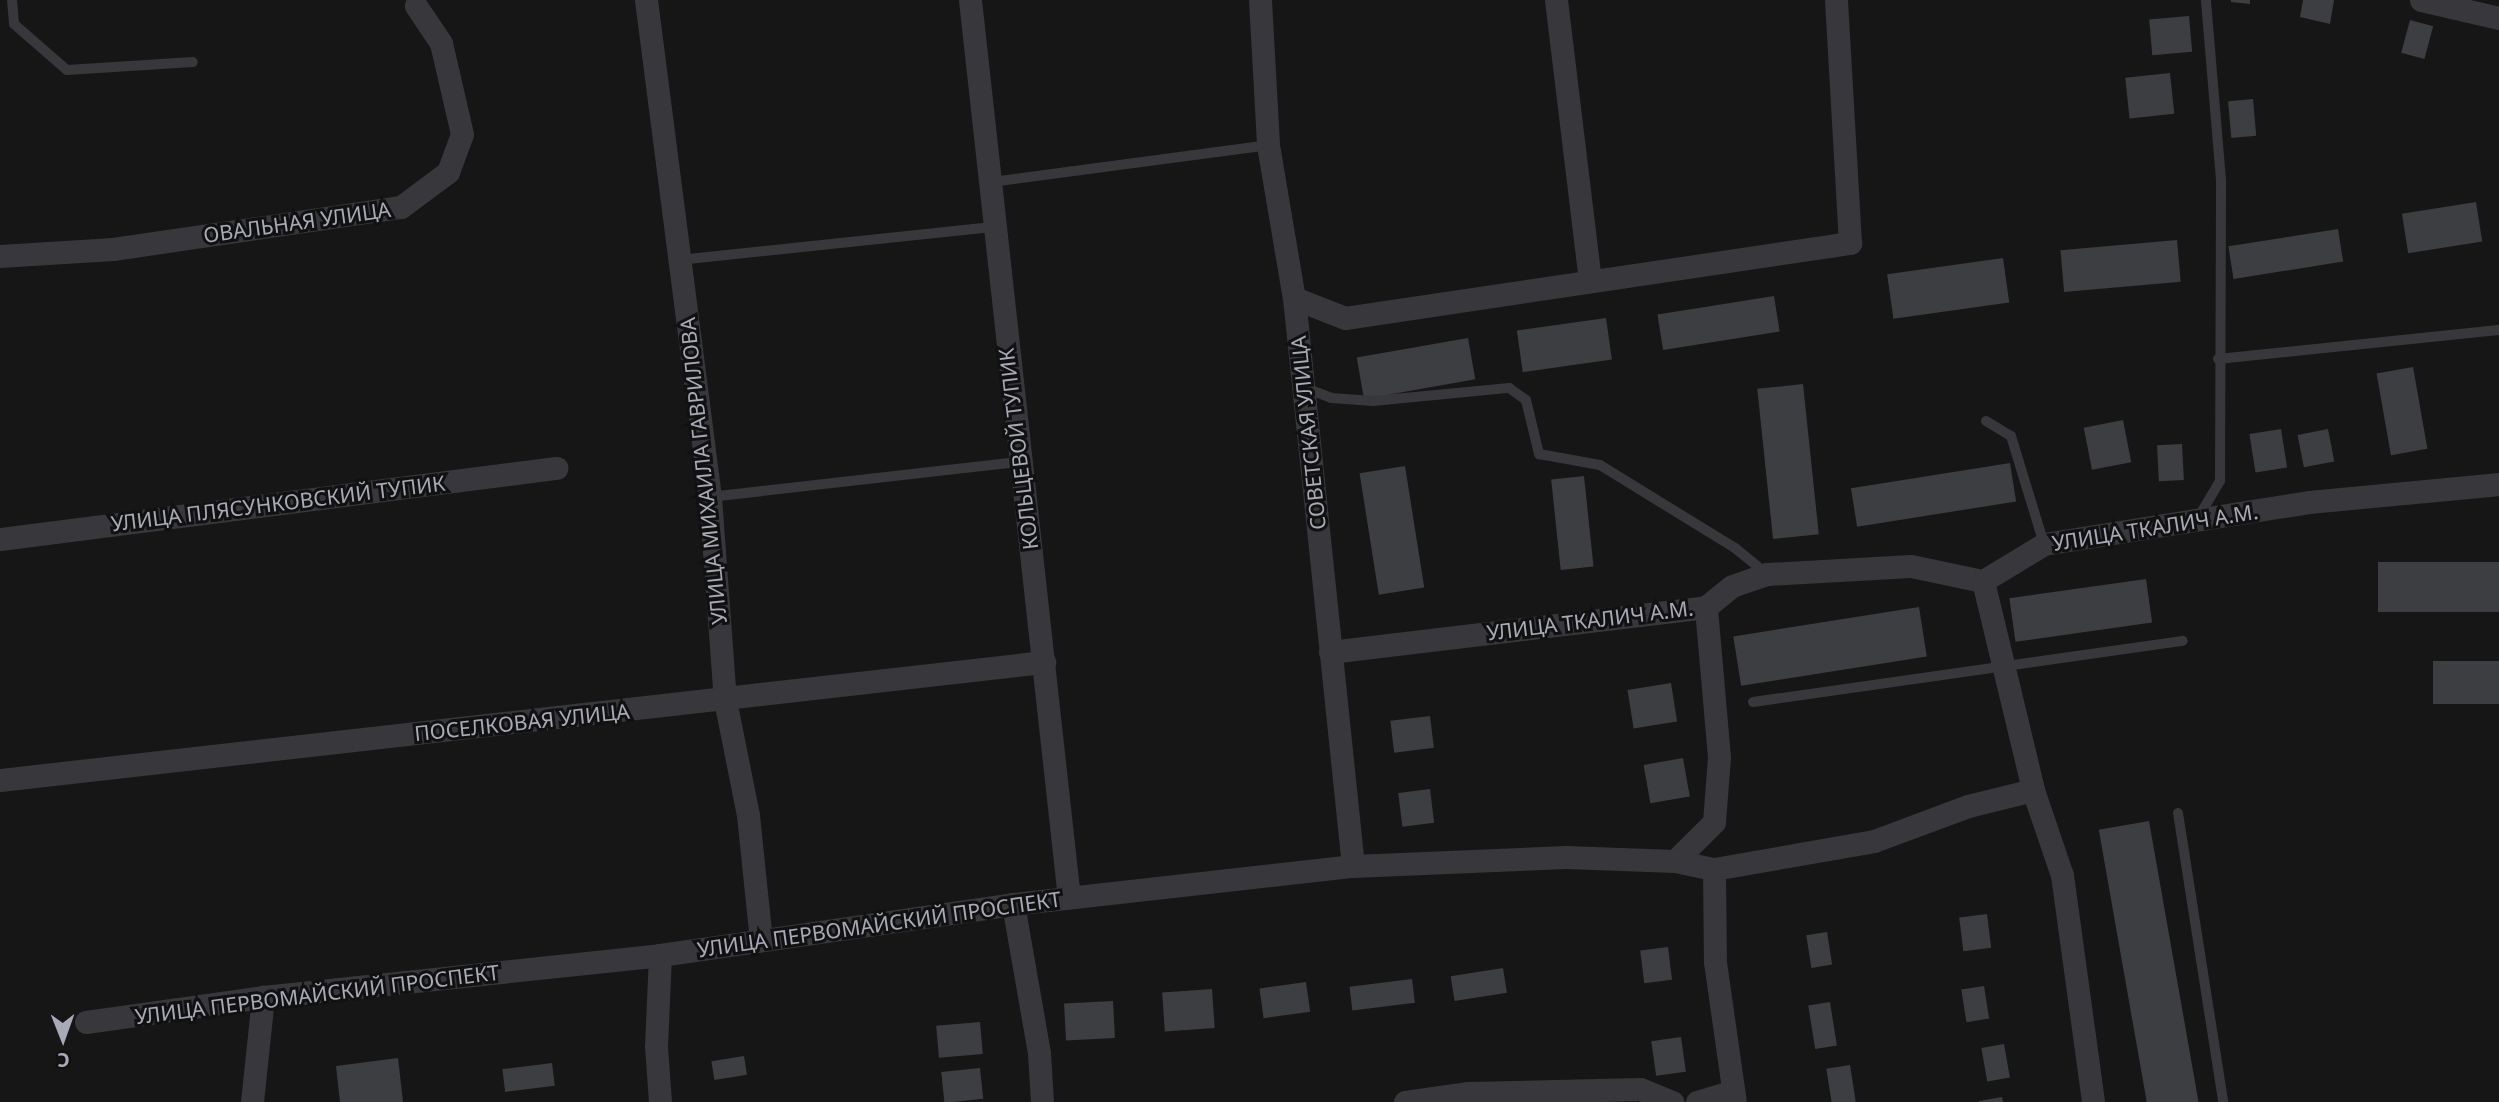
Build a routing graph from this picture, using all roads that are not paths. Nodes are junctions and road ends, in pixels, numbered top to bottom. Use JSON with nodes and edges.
{"nodes":[{"id":1,"x":12,"y":0,"type":"edge"},
{"id":2,"x":646,"y":0,"type":"edge"},
{"id":3,"x":970,"y":0,"type":"edge"},
{"id":4,"x":1261,"y":0,"type":"edge"},
{"id":5,"x":1556,"y":0,"type":"edge"},
{"id":6,"x":1836,"y":0,"type":"edge"},
{"id":7,"x":2206,"y":0,"type":"edge"},
{"id":8,"x":2421,"y":0,"type":"edge"},
{"id":9,"x":416,"y":6,"type":"dead end"},
{"id":10,"x":2499,"y":18,"type":"edge"},
{"id":11,"x":193,"y":62,"type":"dead end"},
{"id":12,"x":1268,"y":145,"type":"junction"},
{"id":13,"x":992,"y":182,"type":"junction"},
{"id":14,"x":992,"y":227,"type":"junction"},
{"id":15,"x":0,"y":256,"type":"edge"},
{"id":16,"x":679,"y":260,"type":"junction"},
{"id":17,"x":1590,"y":280,"type":"junction"},
{"id":18,"x":1294,"y":298,"type":"junction"},
{"id":19,"x":2499,"y":330,"type":"edge"},
{"id":20,"x":2218,"y":359,"type":"junction"},
{"id":21,"x":1303,"y":387,"type":"junction"},
{"id":22,"x":1986,"y":421,"type":"dead end"},
{"id":23,"x":1018,"y":462,"type":"junction"},
{"id":24,"x":556,"y":468,"type":"dead end"},
{"id":25,"x":2499,"y":484,"type":"edge"},
{"id":26,"x":710,"y":497,"type":"junction"},
{"id":27,"x":2196,"y":520,"type":"junction"},
{"id":28,"x":0,"y":539,"type":"edge"},
{"id":29,"x":2044,"y":544,"type":"junction"},
{"id":30,"x":1767,"y":574,"type":"junction"},
{"id":31,"x":1983,"y":581,"type":"junction"},
{"id":32,"x":1706,"y":607,"type":"junction"},
{"id":33,"x":2183,"y":641,"type":"dead end"},
{"id":34,"x":1330,"y":652,"type":"junction"},
{"id":35,"x":1044,"y":662,"type":"junction"},
{"id":36,"x":2004,"y":668,"type":"junction"},
{"id":37,"x":725,"y":700,"type":"junction"},
{"id":38,"x":1753,"y":702,"type":"dead end"},
{"id":39,"x":0,"y":780,"type":"edge"},
{"id":40,"x":2033,"y":790,"type":"junction"},
{"id":41,"x":2178,"y":813,"type":"dead end"},
{"id":42,"x":1675,"y":861,"type":"junction"},
{"id":43,"x":1353,"y":866,"type":"junction"},
{"id":44,"x":1714,"y":869,"type":"junction"},
{"id":45,"x":1069,"y":898,"type":"junction"},
{"id":46,"x":1013,"y":904,"type":"junction"},
{"id":47,"x":761,"y":940,"type":"junction"},
{"id":48,"x":660,"y":955,"type":"junction"},
{"id":49,"x":263,"y":997,"type":"junction"},
{"id":50,"x":86,"y":1022,"type":"dead end"},
{"id":51,"x":1734,"y":1096,"type":"edge"},
{"id":52,"x":252,"y":1102,"type":"edge"},
{"id":53,"x":660,"y":1102,"type":"edge"},
{"id":54,"x":1042,"y":1102,"type":"edge"},
{"id":55,"x":1405,"y":1102,"type":"edge"},
{"id":56,"x":1674,"y":1102,"type":"edge"},
{"id":57,"x":1697,"y":1102,"type":"edge"},
{"id":58,"x":2092,"y":1102,"type":"edge"},
{"id":59,"x":2223,"y":1102,"type":"edge"}],
"edges":[{"from":1,"to":11,"type":"lane"},
{"from":2,"to":16,"type":"street","name":"УЛИЦА МИХАИЛА ГАВРИЛОВА"},
{"from":3,"to":13,"type":"street","name":"КОЛЬЦЕВОЙ ТУПИК"},
{"from":4,"to":12,"type":"street","name":"СОВЕТСКАЯ УЛИЦА"},
{"from":5,"to":17,"type":"street"},
{"from":6,"to":17,"type":"street"},
{"from":7,"to":20,"type":"lane"},
{"from":8,"to":10,"type":"street"},
{"from":9,"to":15,"type":"street","name":"ОВАЛЬНАЯ УЛИЦА"},
{"from":12,"to":13,"type":"lane"},
{"from":12,"to":18,"type":"street","name":"СОВЕТСКАЯ УЛИЦА"},
{"from":13,"to":14,"type":"street","name":"КОЛЬЦЕВОЙ ТУПИК"},
{"from":14,"to":16,"type":"lane"},
{"from":14,"to":23,"type":"street","name":"КОЛЬЦЕВОЙ ТУПИК"},
{"from":16,"to":26,"type":"street","name":"УЛИЦА МИХАИЛА ГАВРИЛОВА"},
{"from":17,"to":18,"type":"street"},
{"from":18,"to":21,"type":"street","name":"СОВЕТСКАЯ УЛИЦА"},
{"from":19,"to":20,"type":"lane"},
{"from":20,"to":27,"type":"lane"},
{"from":21,"to":30,"type":"lane"},
{"from":21,"to":34,"type":"street","name":"СОВЕТСКАЯ УЛИЦА"},
{"from":22,"to":29,"type":"lane"},
{"from":23,"to":26,"type":"lane"},
{"from":23,"to":35,"type":"street","name":"КОЛЬЦЕВОЙ ТУПИК"},
{"from":24,"to":28,"type":"street","name":"УЛИЦА ПЛЯСУНКОВСКИЙ ТУПИК"},
{"from":25,"to":27,"type":"street","name":"УЛИЦА ТКАЛИЧ А.М."},
{"from":26,"to":37,"type":"street","name":"УЛИЦА МИХАИЛА ГАВРИЛОВА"},
{"from":27,"to":29,"type":"street","name":"УЛИЦА ТКАЛИЧ А.М."},
{"from":29,"to":31,"type":"street","name":"УЛИЦА ТКАЛИЧ А.М."},
{"from":30,"to":31,"type":"street","name":"УЛИЦА ТКАЛИЧ А.М."},
{"from":30,"to":32,"type":"street","name":"УЛИЦА ТКАЛИЧ А.М."},
{"from":31,"to":36,"type":"street"},
{"from":32,"to":34,"type":"street","name":"УЛИЦА ТКАЛИЧ А.М."},
{"from":32,"to":42,"type":"street"},
{"from":33,"to":36,"type":"lane"},
{"from":34,"to":43,"type":"street","name":"СОВЕТСКАЯ УЛИЦА"},
{"from":35,"to":37,"type":"street","name":"ПОСЕЛКОВАЯ УЛИЦА"},
{"from":35,"to":45,"type":"street","name":"КОЛЬЦЕВОЙ ТУПИК"},
{"from":36,"to":38,"type":"lane"},
{"from":36,"to":40,"type":"street"},
{"from":37,"to":39,"type":"street","name":"ПОСЕЛКОВАЯ УЛИЦА"},
{"from":37,"to":47,"type":"street","name":"УЛИЦА МИХАИЛА ГАВРИЛОВА"},
{"from":40,"to":44,"type":"street"},
{"from":40,"to":58,"type":"street"},
{"from":41,"to":59,"type":"lane"},
{"from":42,"to":43,"type":"street","name":"УЛИЦА ПЕРВОМАЙСКИЙ ПРОСПЕКТ"},
{"from":42,"to":44,"type":"street","name":"УЛИЦА ПЕРВОМАЙСКИЙ ПРОСПЕКТ"},
{"from":43,"to":45,"type":"street","name":"УЛИЦА ПЕРВОМАЙСКИЙ ПРОСПЕКТ"},
{"from":44,"to":51,"type":"street"},
{"from":45,"to":46,"type":"street","name":"УЛИЦА ПЕРВОМАЙСКИЙ ПРОСПЕКТ"},
{"from":46,"to":47,"type":"street","name":"УЛИЦА ПЕРВОМАЙСКИЙ ПРОСПЕКТ"},
{"from":46,"to":54,"type":"street"},
{"from":47,"to":48,"type":"street","name":"УЛИЦА ПЕРВОМАЙСКИЙ ПРОСПЕКТ"},
{"from":48,"to":49,"type":"street","name":"УЛИЦА ПЕРВОМАЙСКИЙ ПРОСПЕКТ"},
{"from":48,"to":53,"type":"street"},
{"from":49,"to":50,"type":"street","name":"УЛИЦА ПЕРВОМАЙСКИЙ ПРОСПЕКТ"},
{"from":49,"to":52,"type":"street"},
{"from":51,"to":57,"type":"street"},
{"from":55,"to":56,"type":"street"}]}
